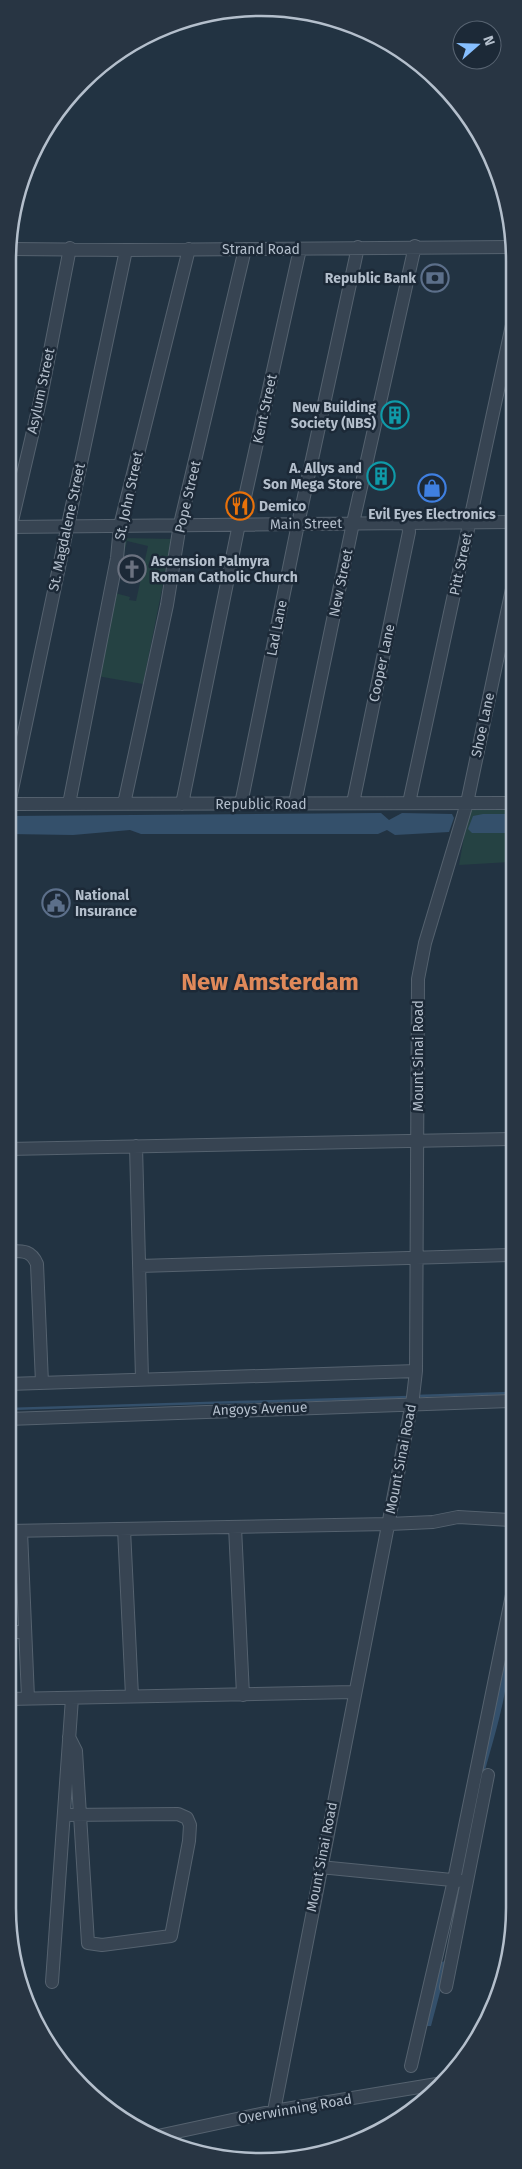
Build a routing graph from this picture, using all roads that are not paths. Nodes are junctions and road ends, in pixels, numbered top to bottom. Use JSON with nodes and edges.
{"nodes":[{"id":1,"x":415,"y":246,"type":"junction"},
{"id":2,"x":505,"y":247,"type":"edge"},
{"id":3,"x":70,"y":248,"type":"junction"},
{"id":4,"x":358,"y":248,"type":"junction"},
{"id":5,"x":17,"y":249,"type":"edge"},
{"id":6,"x":189,"y":249,"type":"junction"},
{"id":7,"x":246,"y":249,"type":"junction"},
{"id":8,"x":300,"y":249,"type":"junction"},
{"id":9,"x":126,"y":250,"type":"junction"},
{"id":10,"x":506,"y":353,"type":"edge"},
{"id":11,"x":16,"y":503,"type":"edge"},
{"id":12,"x":470,"y":522,"type":"junction"},
{"id":13,"x":506,"y":522,"type":"edge"},
{"id":14,"x":353,"y":523,"type":"junction"},
{"id":15,"x":408,"y":523,"type":"junction"},
{"id":16,"x":180,"y":524,"type":"junction"},
{"id":17,"x":239,"y":524,"type":"junction"},
{"id":18,"x":298,"y":524,"type":"junction"},
{"id":19,"x":66,"y":526,"type":"junction"},
{"id":20,"x":120,"y":526,"type":"junction"},
{"id":21,"x":16,"y":529,"type":"edge"},
{"id":22,"x":506,"y":618,"type":"edge"},
{"id":23,"x":16,"y":770,"type":"edge"},
{"id":24,"x":295,"y":803,"type":"junction"},
{"id":25,"x":353,"y":803,"type":"junction"},
{"id":26,"x":409,"y":803,"type":"junction"},
{"id":27,"x":467,"y":803,"type":"junction"},
{"id":28,"x":506,"y":803,"type":"edge"},
{"id":29,"x":16,"y":804,"type":"edge"},
{"id":30,"x":69,"y":804,"type":"junction"},
{"id":31,"x":124,"y":804,"type":"junction"},
{"id":32,"x":182,"y":804,"type":"junction"},
{"id":33,"x":241,"y":804,"type":"junction"},
{"id":34,"x":506,"y":1139,"type":"edge"},
{"id":35,"x":418,"y":1142,"type":"junction"},
{"id":36,"x":136,"y":1146,"type":"junction"},
{"id":37,"x":16,"y":1149,"type":"edge"},
{"id":38,"x":16,"y":1251,"type":"edge"},
{"id":39,"x":506,"y":1255,"type":"edge"},
{"id":40,"x":416,"y":1258,"type":"junction"},
{"id":41,"x":139,"y":1266,"type":"junction"},
{"id":42,"x":416,"y":1371,"type":"junction"},
{"id":43,"x":142,"y":1379,"type":"junction"},
{"id":44,"x":42,"y":1383,"type":"junction"},
{"id":45,"x":16,"y":1384,"type":"edge"},
{"id":46,"x":413,"y":1396,"type":"junction"},
{"id":47,"x":506,"y":1401,"type":"edge"},
{"id":48,"x":16,"y":1419,"type":"edge"},
{"id":49,"x":506,"y":1520,"type":"edge"},
{"id":50,"x":389,"y":1524,"type":"junction"},
{"id":51,"x":235,"y":1527,"type":"junction"},
{"id":52,"x":124,"y":1529,"type":"junction"},
{"id":53,"x":16,"y":1531,"type":"edge"},
{"id":54,"x":16,"y":1541,"type":"edge"},
{"id":55,"x":506,"y":1628,"type":"edge"},
{"id":56,"x":16,"y":1632,"type":"edge"},
{"id":57,"x":25,"y":1632,"type":"junction"},
{"id":58,"x":354,"y":1692,"type":"junction"},
{"id":59,"x":243,"y":1695,"type":"junction"},
{"id":60,"x":132,"y":1696,"type":"junction"},
{"id":61,"x":28,"y":1698,"type":"junction"},
{"id":62,"x":72,"y":1698,"type":"junction"},
{"id":63,"x":16,"y":1699,"type":"edge"},
{"id":64,"x":69,"y":1736,"type":"junction"},
{"id":65,"x":488,"y":1774,"type":"dead end"},
{"id":66,"x":64,"y":1815,"type":"junction"},
{"id":67,"x":81,"y":1815,"type":"junction"},
{"id":68,"x":320,"y":1867,"type":"junction"},
{"id":69,"x":460,"y":1881,"type":"junction"},
{"id":70,"x":52,"y":1982,"type":"dead end"},
{"id":71,"x":446,"y":1987,"type":"dead end"},
{"id":72,"x":411,"y":2066,"type":"dead end"},
{"id":73,"x":429,"y":2085,"type":"edge"},
{"id":74,"x":274,"y":2112,"type":"junction"},
{"id":75,"x":166,"y":2133,"type":"edge"}],
"edges":[{"from":1,"to":2,"type":"street","name":"Strand Road"},
{"from":1,"to":4,"type":"street","name":"Strand Road"},
{"from":1,"to":14,"type":"street","name":"New Street"},
{"from":3,"to":5,"type":"street","name":"Strand Road"},
{"from":3,"to":9,"type":"street","name":"Strand Road"},
{"from":3,"to":11,"type":"street","name":"Asylum Street"},
{"from":4,"to":8,"type":"street","name":"Strand Road"},
{"from":4,"to":18,"type":"street","name":"Lad Lane"},
{"from":6,"to":7,"type":"street","name":"Strand Road"},
{"from":6,"to":9,"type":"street","name":"Strand Road"},
{"from":6,"to":20,"type":"street","name":"St. John Street"},
{"from":7,"to":8,"type":"street","name":"Strand Road"},
{"from":7,"to":16,"type":"street","name":"Pope Street"},
{"from":8,"to":17,"type":"street","name":"Kent Street"},
{"from":9,"to":19,"type":"street","name":"St. Magdalene Street"},
{"from":10,"to":12,"type":"street","name":"Pitt Street"},
{"from":12,"to":13,"type":"street","name":"Main Street"},
{"from":12,"to":15,"type":"street","name":"Main Street"},
{"from":12,"to":26,"type":"street","name":"Pitt Street"},
{"from":14,"to":15,"type":"street","name":"Main Street"},
{"from":14,"to":18,"type":"street","name":"Main Street"},
{"from":14,"to":24,"type":"street","name":"New Street"},
{"from":15,"to":25,"type":"street","name":"Cooper Lane"},
{"from":16,"to":17,"type":"street","name":"Main Street"},
{"from":16,"to":20,"type":"street","name":"Main Street"},
{"from":16,"to":31,"type":"street","name":"Pope Street"},
{"from":17,"to":18,"type":"street","name":"Main Street"},
{"from":17,"to":32,"type":"street","name":"Kent Street"},
{"from":18,"to":33,"type":"street","name":"Lad Lane"},
{"from":19,"to":20,"type":"street","name":"Main Street"},
{"from":19,"to":21,"type":"street","name":"Main Street"},
{"from":19,"to":23,"type":"street","name":"St. Magdalene Street"},
{"from":20,"to":30,"type":"street","name":"St. John Street"},
{"from":22,"to":27,"type":"street","name":"Shoe Lane"},
{"from":24,"to":25,"type":"street","name":"Republic Road"},
{"from":24,"to":33,"type":"street","name":"Republic Road"},
{"from":25,"to":26,"type":"street","name":"Republic Road"},
{"from":26,"to":27,"type":"street","name":"Republic Road"},
{"from":27,"to":28,"type":"street","name":"Republic Road"},
{"from":27,"to":35,"type":"street","name":"Mount Sinai Road"},
{"from":29,"to":30,"type":"street","name":"Republic Road"},
{"from":30,"to":31,"type":"street","name":"Republic Road"},
{"from":31,"to":32,"type":"street","name":"Republic Road"},
{"from":32,"to":33,"type":"street","name":"Republic Road"},
{"from":34,"to":35,"type":"street"},
{"from":35,"to":36,"type":"street"},
{"from":35,"to":40,"type":"street","name":"Mount Sinai Road"},
{"from":36,"to":37,"type":"street"},
{"from":36,"to":41,"type":"street"},
{"from":38,"to":44,"type":"street"},
{"from":39,"to":40,"type":"street"},
{"from":40,"to":41,"type":"street"},
{"from":40,"to":42,"type":"street","name":"Mount Sinai Road"},
{"from":41,"to":43,"type":"street"},
{"from":42,"to":43,"type":"street"},
{"from":42,"to":46,"type":"street","name":"Mount Sinai Road"},
{"from":43,"to":44,"type":"street"},
{"from":44,"to":45,"type":"street"},
{"from":46,"to":47,"type":"street","name":"Angoys Avenue"},
{"from":46,"to":48,"type":"street","name":"Angoys Avenue"},
{"from":46,"to":50,"type":"street","name":"Mount Sinai Road"},
{"from":49,"to":50,"type":"street"},
{"from":50,"to":51,"type":"street"},
{"from":50,"to":58,"type":"street","name":"Mount Sinai Road"},
{"from":51,"to":52,"type":"street"},
{"from":51,"to":59,"type":"street"},
{"from":52,"to":53,"type":"street"},
{"from":52,"to":60,"type":"street"},
{"from":54,"to":57,"type":"street"},
{"from":55,"to":69,"type":"street"},
{"from":56,"to":57,"type":"street"},
{"from":57,"to":61,"type":"street"},
{"from":58,"to":59,"type":"street"},
{"from":58,"to":68,"type":"street","name":"Mount Sinai Road"},
{"from":59,"to":60,"type":"street"},
{"from":60,"to":62,"type":"street"},
{"from":61,"to":62,"type":"street"},
{"from":61,"to":63,"type":"street"},
{"from":62,"to":64,"type":"street"},
{"from":64,"to":66,"type":"street"},
{"from":64,"to":67,"type":"street"},
{"from":65,"to":69,"type":"street"},
{"from":66,"to":67,"type":"street"},
{"from":66,"to":70,"type":"street"},
{"from":67,"to":67,"type":"street"},
{"from":68,"to":69,"type":"street"},
{"from":68,"to":74,"type":"street","name":"Mount Sinai Road"},
{"from":69,"to":71,"type":"street"},
{"from":69,"to":72,"type":"street"},
{"from":73,"to":74,"type":"street","name":"Overwinning Road"},
{"from":74,"to":75,"type":"street","name":"Overwinning Road"}]}
